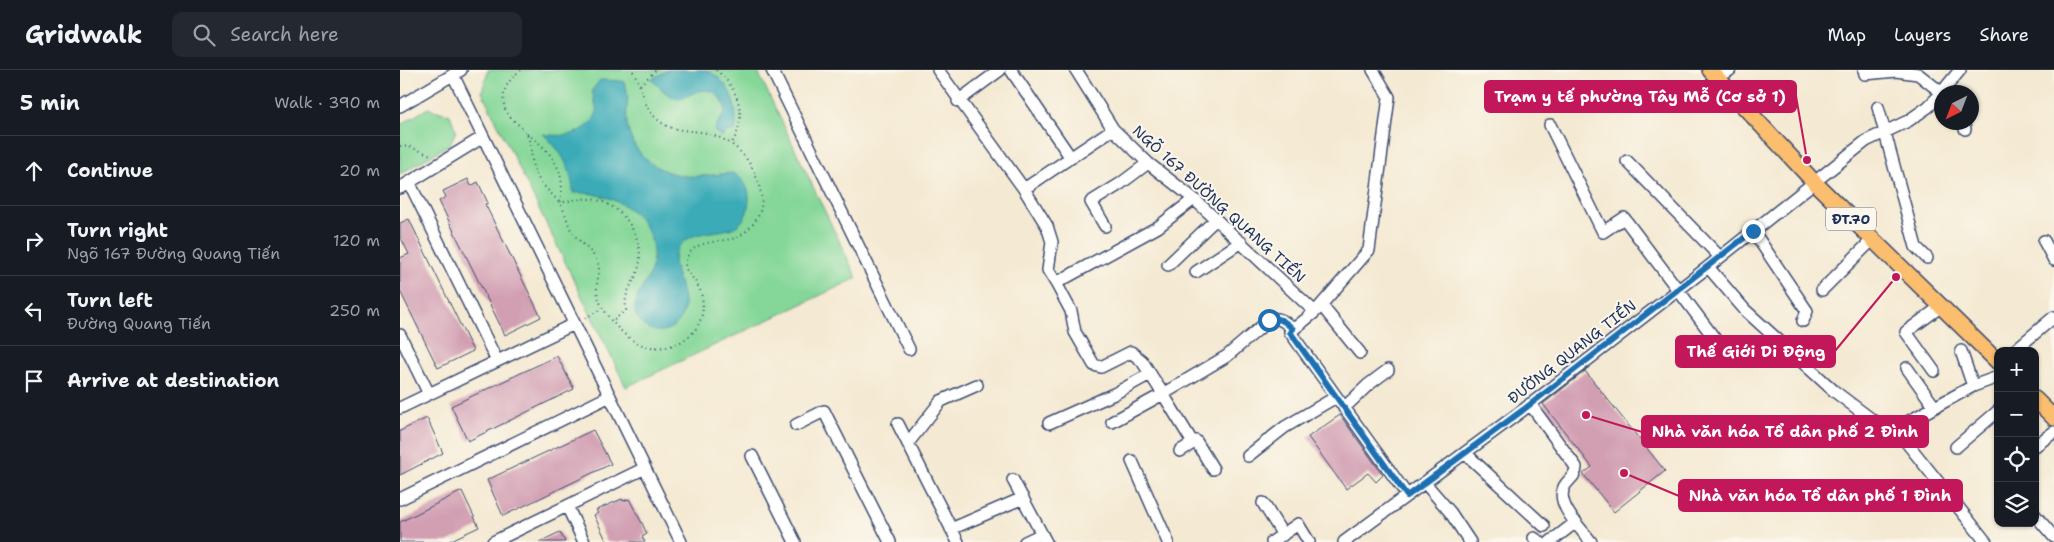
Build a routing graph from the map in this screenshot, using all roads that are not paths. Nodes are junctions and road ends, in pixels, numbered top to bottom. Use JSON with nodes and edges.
{"nodes":[{"id":1,"x":772,"y":70,"type":"edge"},
{"id":2,"x":938,"y":70,"type":"edge"},
{"id":3,"x":1000,"y":70,"type":"edge"},
{"id":4,"x":1011,"y":70,"type":"edge"},
{"id":5,"x":1076,"y":70,"type":"edge"},
{"id":6,"x":1372,"y":70,"type":"edge"},
{"id":7,"x":1864,"y":70,"type":"edge"},
{"id":8,"x":1960,"y":70,"type":"edge"},
{"id":9,"x":1918,"y":72,"type":"edge"},
{"id":10,"x":457,"y":73,"type":"edge"},
{"id":11,"x":1719,"y":73,"type":"edge"},
{"id":12,"x":1937,"y":85,"type":"edge"},
{"id":13,"x":1950,"y":85,"type":"edge"},
{"id":14,"x":958,"y":101,"type":"junction"},
{"id":15,"x":1934,"y":102,"type":"edge"},
{"id":16,"x":400,"y":106,"type":"edge"},
{"id":17,"x":1878,"y":107,"type":"dead end"},
{"id":18,"x":1550,"y":126,"type":"dead end"},
{"id":19,"x":1113,"y":129,"type":"junction"},
{"id":20,"x":1885,"y":133,"type":"junction"},
{"id":21,"x":483,"y":137,"type":"junction"},
{"id":22,"x":1071,"y":158,"type":"junction"},
{"id":23,"x":1627,"y":161,"type":"dead end"},
{"id":24,"x":1148,"y":163,"type":"junction"},
{"id":25,"x":1815,"y":183,"type":"junction"},
{"id":26,"x":405,"y":185,"type":"edge"},
{"id":27,"x":1024,"y":190,"type":"junction"},
{"id":28,"x":1194,"y":199,"type":"junction"},
{"id":29,"x":1216,"y":219,"type":"junction"},
{"id":30,"x":1106,"y":226,"type":"dead end"},
{"id":31,"x":1753,"y":231,"type":"junction"},
{"id":32,"x":1872,"y":240,"type":"junction"},
{"id":33,"x":2044,"y":241,"type":"dead end"},
{"id":34,"x":1241,"y":242,"type":"junction"},
{"id":35,"x":1720,"y":257,"type":"junction"},
{"id":36,"x":1927,"y":258,"type":"dead end"},
{"id":37,"x":2054,"y":260,"type":"edge"},
{"id":38,"x":1168,"y":265,"type":"dead end"},
{"id":39,"x":1708,"y":267,"type":"junction"},
{"id":40,"x":1196,"y":272,"type":"dead end"},
{"id":41,"x":1056,"y":283,"type":"junction"},
{"id":42,"x":1678,"y":290,"type":"junction"},
{"id":43,"x":1822,"y":290,"type":"dead end"},
{"id":44,"x":1940,"y":307,"type":"junction"},
{"id":45,"x":1319,"y":309,"type":"junction"},
{"id":46,"x":1803,"y":321,"type":"dead end"},
{"id":47,"x":2051,"y":323,"type":"edge"},
{"id":48,"x":574,"y":324,"type":"junction"},
{"id":49,"x":1293,"y":329,"type":"junction"},
{"id":50,"x":400,"y":335,"type":"edge"},
{"id":51,"x":2019,"y":347,"type":"edge"},
{"id":52,"x":909,"y":349,"type":"dead end"},
{"id":53,"x":1961,"y":351,"type":"dead end"},
{"id":54,"x":1360,"y":353,"type":"dead end"},
{"id":55,"x":1727,"y":355,"type":"dead end"},
{"id":56,"x":1994,"y":358,"type":"edge"},
{"id":57,"x":497,"y":361,"type":"junction"},
{"id":58,"x":1907,"y":368,"type":"dead end"},
{"id":59,"x":1388,"y":370,"type":"dead end"},
{"id":60,"x":1934,"y":371,"type":"dead end"},
{"id":61,"x":1150,"y":374,"type":"junction"},
{"id":62,"x":1994,"y":378,"type":"edge"},
{"id":63,"x":977,"y":385,"type":"dead end"},
{"id":64,"x":1973,"y":386,"type":"junction"},
{"id":65,"x":428,"y":394,"type":"junction"},
{"id":66,"x":1163,"y":394,"type":"junction"},
{"id":67,"x":610,"y":396,"type":"junction"},
{"id":68,"x":1336,"y":397,"type":"junction"},
{"id":69,"x":2039,"y":403,"type":"edge"},
{"id":70,"x":1530,"y":404,"type":"junction"},
{"id":71,"x":1934,"y":406,"type":"junction"},
{"id":72,"x":400,"y":408,"type":"edge"},
{"id":73,"x":1344,"y":408,"type":"junction"},
{"id":74,"x":1994,"y":415,"type":"edge"},
{"id":75,"x":2054,"y":418,"type":"edge"},
{"id":76,"x":1112,"y":422,"type":"dead end"},
{"id":77,"x":1049,"y":423,"type":"dead end"},
{"id":78,"x":898,"y":424,"type":"dead end"},
{"id":79,"x":1904,"y":424,"type":"junction"},
{"id":80,"x":796,"y":426,"type":"dead end"},
{"id":81,"x":2054,"y":432,"type":"edge"},
{"id":82,"x":908,"y":443,"type":"junction"},
{"id":83,"x":1192,"y":443,"type":"junction"},
{"id":84,"x":2039,"y":443,"type":"edge"},
{"id":85,"x":1956,"y":448,"type":"dead end"},
{"id":86,"x":1180,"y":451,"type":"dead end"},
{"id":87,"x":1466,"y":452,"type":"junction"},
{"id":88,"x":752,"y":456,"type":"dead end"},
{"id":89,"x":1248,"y":456,"type":"dead end"},
{"id":90,"x":1132,"y":460,"type":"dead end"},
{"id":91,"x":645,"y":468,"type":"junction"},
{"id":92,"x":1213,"y":469,"type":"dead end"},
{"id":93,"x":1013,"y":480,"type":"dead end"},
{"id":94,"x":1425,"y":482,"type":"junction"},
{"id":95,"x":1407,"y":496,"type":"junction"},
{"id":96,"x":1024,"y":498,"type":"junction"},
{"id":97,"x":400,"y":499,"type":"edge"},
{"id":98,"x":1263,"y":503,"type":"dead end"},
{"id":99,"x":567,"y":506,"type":"junction"},
{"id":100,"x":2039,"y":520,"type":"edge"},
{"id":101,"x":1576,"y":522,"type":"junction"},
{"id":102,"x":1544,"y":526,"type":"dead end"},
{"id":103,"x":951,"y":529,"type":"junction"},
{"id":104,"x":1283,"y":535,"type":"junction"},
{"id":105,"x":2054,"y":537,"type":"edge"},
{"id":106,"x":1044,"y":538,"type":"edge"},
{"id":107,"x":498,"y":541,"type":"edge"},
{"id":108,"x":584,"y":542,"type":"edge"},
{"id":109,"x":680,"y":542,"type":"edge"},
{"id":110,"x":795,"y":542,"type":"edge"},
{"id":111,"x":890,"y":542,"type":"edge"},
{"id":112,"x":958,"y":542,"type":"edge"},
{"id":113,"x":1025,"y":542,"type":"edge"},
{"id":114,"x":1168,"y":542,"type":"edge"},
{"id":115,"x":1272,"y":542,"type":"edge"},
{"id":116,"x":1309,"y":542,"type":"edge"},
{"id":117,"x":1344,"y":542,"type":"edge"},
{"id":118,"x":1470,"y":542,"type":"edge"},
{"id":119,"x":1550,"y":542,"type":"edge"},
{"id":120,"x":1591,"y":542,"type":"edge"},
{"id":121,"x":1986,"y":542,"type":"edge"}],
"edges":[{"from":1,"to":52,"type":"street"},
{"from":2,"to":14,"type":"street"},
{"from":3,"to":14,"type":"street"},
{"from":4,"to":22,"type":"street"},
{"from":5,"to":19,"type":"street","name":"NGÕ 167 ĐƯỜNG QUANG TIẾN"},
{"from":6,"to":45,"type":"street"},
{"from":7,"to":9,"type":"street"},
{"from":8,"to":13,"type":"street","name":"ĐƯỜNG QUANG TIẾN"},
{"from":9,"to":12,"type":"street"},
{"from":10,"to":16,"type":"street"},
{"from":10,"to":21,"type":"street"},
{"from":11,"to":25,"type":"main road","number":"ĐT.70"},
{"from":14,"to":27,"type":"street"},
{"from":15,"to":20,"type":"street","name":"ĐƯỜNG QUANG TIẾN"},
{"from":17,"to":20,"type":"street"},
{"from":18,"to":42,"type":"street"},
{"from":19,"to":22,"type":"street"},
{"from":19,"to":24,"type":"street","name":"NGÕ 167 ĐƯỜNG QUANG TIẾN"},
{"from":20,"to":25,"type":"street","name":"ĐƯỜNG QUANG TIẾN"},
{"from":20,"to":36,"type":"street"},
{"from":21,"to":26,"type":"street"},
{"from":21,"to":48,"type":"street"},
{"from":22,"to":27,"type":"street"},
{"from":23,"to":35,"type":"street"},
{"from":24,"to":28,"type":"street","name":"NGÕ 167 ĐƯỜNG QUANG TIẾN"},
{"from":24,"to":30,"type":"street"},
{"from":25,"to":31,"type":"street","name":"ĐƯỜNG QUANG TIẾN"},
{"from":25,"to":32,"type":"main road","number":"ĐT.70"},
{"from":26,"to":57,"type":"street"},
{"from":27,"to":41,"type":"street"},
{"from":28,"to":29,"type":"street","name":"NGÕ 167 ĐƯỜNG QUANG TIẾN"},
{"from":28,"to":41,"type":"street"},
{"from":29,"to":34,"type":"street","name":"NGÕ 167 ĐƯỜNG QUANG TIẾN"},
{"from":29,"to":38,"type":"street"},
{"from":31,"to":35,"type":"street","name":"ĐƯỜNG QUANG TIẾN"},
{"from":31,"to":46,"type":"street"},
{"from":32,"to":43,"type":"street"},
{"from":32,"to":44,"type":"main road","number":"ĐT.70"},
{"from":33,"to":37,"type":"street"},
{"from":34,"to":40,"type":"street"},
{"from":34,"to":45,"type":"street","name":"NGÕ 167 ĐƯỜNG QUANG TIẾN"},
{"from":35,"to":39,"type":"street","name":"ĐƯỜNG QUANG TIẾN"},
{"from":39,"to":42,"type":"street","name":"ĐƯỜNG QUANG TIẾN"},
{"from":39,"to":79,"type":"street"},
{"from":41,"to":61,"type":"street"},
{"from":42,"to":55,"type":"street"},
{"from":42,"to":70,"type":"street","name":"ĐƯỜNG QUANG TIẾN"},
{"from":44,"to":56,"type":"main road","number":"ĐT.70"},
{"from":44,"to":60,"type":"street"},
{"from":45,"to":49,"type":"street"},
{"from":45,"to":54,"type":"street","name":"NGÕ 167 ĐƯỜNG QUANG TIẾN"},
{"from":47,"to":51,"type":"street"},
{"from":48,"to":57,"type":"street"},
{"from":48,"to":67,"type":"street"},
{"from":49,"to":66,"type":"street"},
{"from":49,"to":68,"type":"street"},
{"from":50,"to":65,"type":"street"},
{"from":53,"to":64,"type":"street"},
{"from":57,"to":65,"type":"street"},
{"from":58,"to":71,"type":"street"},
{"from":59,"to":73,"type":"street"},
{"from":61,"to":66,"type":"street"},
{"from":61,"to":77,"type":"street"},
{"from":62,"to":64,"type":"street"},
{"from":63,"to":82,"type":"street"},
{"from":64,"to":71,"type":"street"},
{"from":65,"to":72,"type":"street"},
{"from":66,"to":76,"type":"street"},
{"from":66,"to":83,"type":"street"},
{"from":67,"to":91,"type":"street"},
{"from":67,"to":97,"type":"street"},
{"from":68,"to":73,"type":"street"},
{"from":68,"to":89,"type":"street"},
{"from":69,"to":75,"type":"main road"},
{"from":70,"to":87,"type":"street","name":"ĐƯỜNG QUANG TIẾN"},
{"from":70,"to":101,"type":"street"},
{"from":71,"to":79,"type":"street"},
{"from":73,"to":95,"type":"street"},
{"from":74,"to":85,"type":"street"},
{"from":78,"to":82,"type":"street"},
{"from":79,"to":121,"type":"street"},
{"from":80,"to":111,"type":"street"},
{"from":81,"to":84,"type":"street"},
{"from":82,"to":103,"type":"street"},
{"from":83,"to":86,"type":"street"},
{"from":83,"to":92,"type":"street"},
{"from":87,"to":94,"type":"street","name":"ĐƯỜNG QUANG TIẾN"},
{"from":87,"to":102,"type":"street"},
{"from":88,"to":110,"type":"street"},
{"from":90,"to":114,"type":"street"},
{"from":91,"to":99,"type":"street"},
{"from":91,"to":109,"type":"street"},
{"from":93,"to":96,"type":"street"},
{"from":94,"to":95,"type":"street","name":"ĐƯỜNG QUANG TIẾN"},
{"from":94,"to":118,"type":"street"},
{"from":95,"to":117,"type":"street","name":"ĐƯỜNG QUANG TIẾN"},
{"from":96,"to":103,"type":"street"},
{"from":96,"to":106,"type":"street"},
{"from":98,"to":104,"type":"street"},
{"from":99,"to":107,"type":"street"},
{"from":99,"to":108,"type":"street"},
{"from":100,"to":105,"type":"street"},
{"from":101,"to":119,"type":"street"},
{"from":101,"to":120,"type":"street"},
{"from":103,"to":112,"type":"street"},
{"from":104,"to":115,"type":"street"},
{"from":104,"to":116,"type":"street"},
{"from":106,"to":113,"type":"street"}]}
